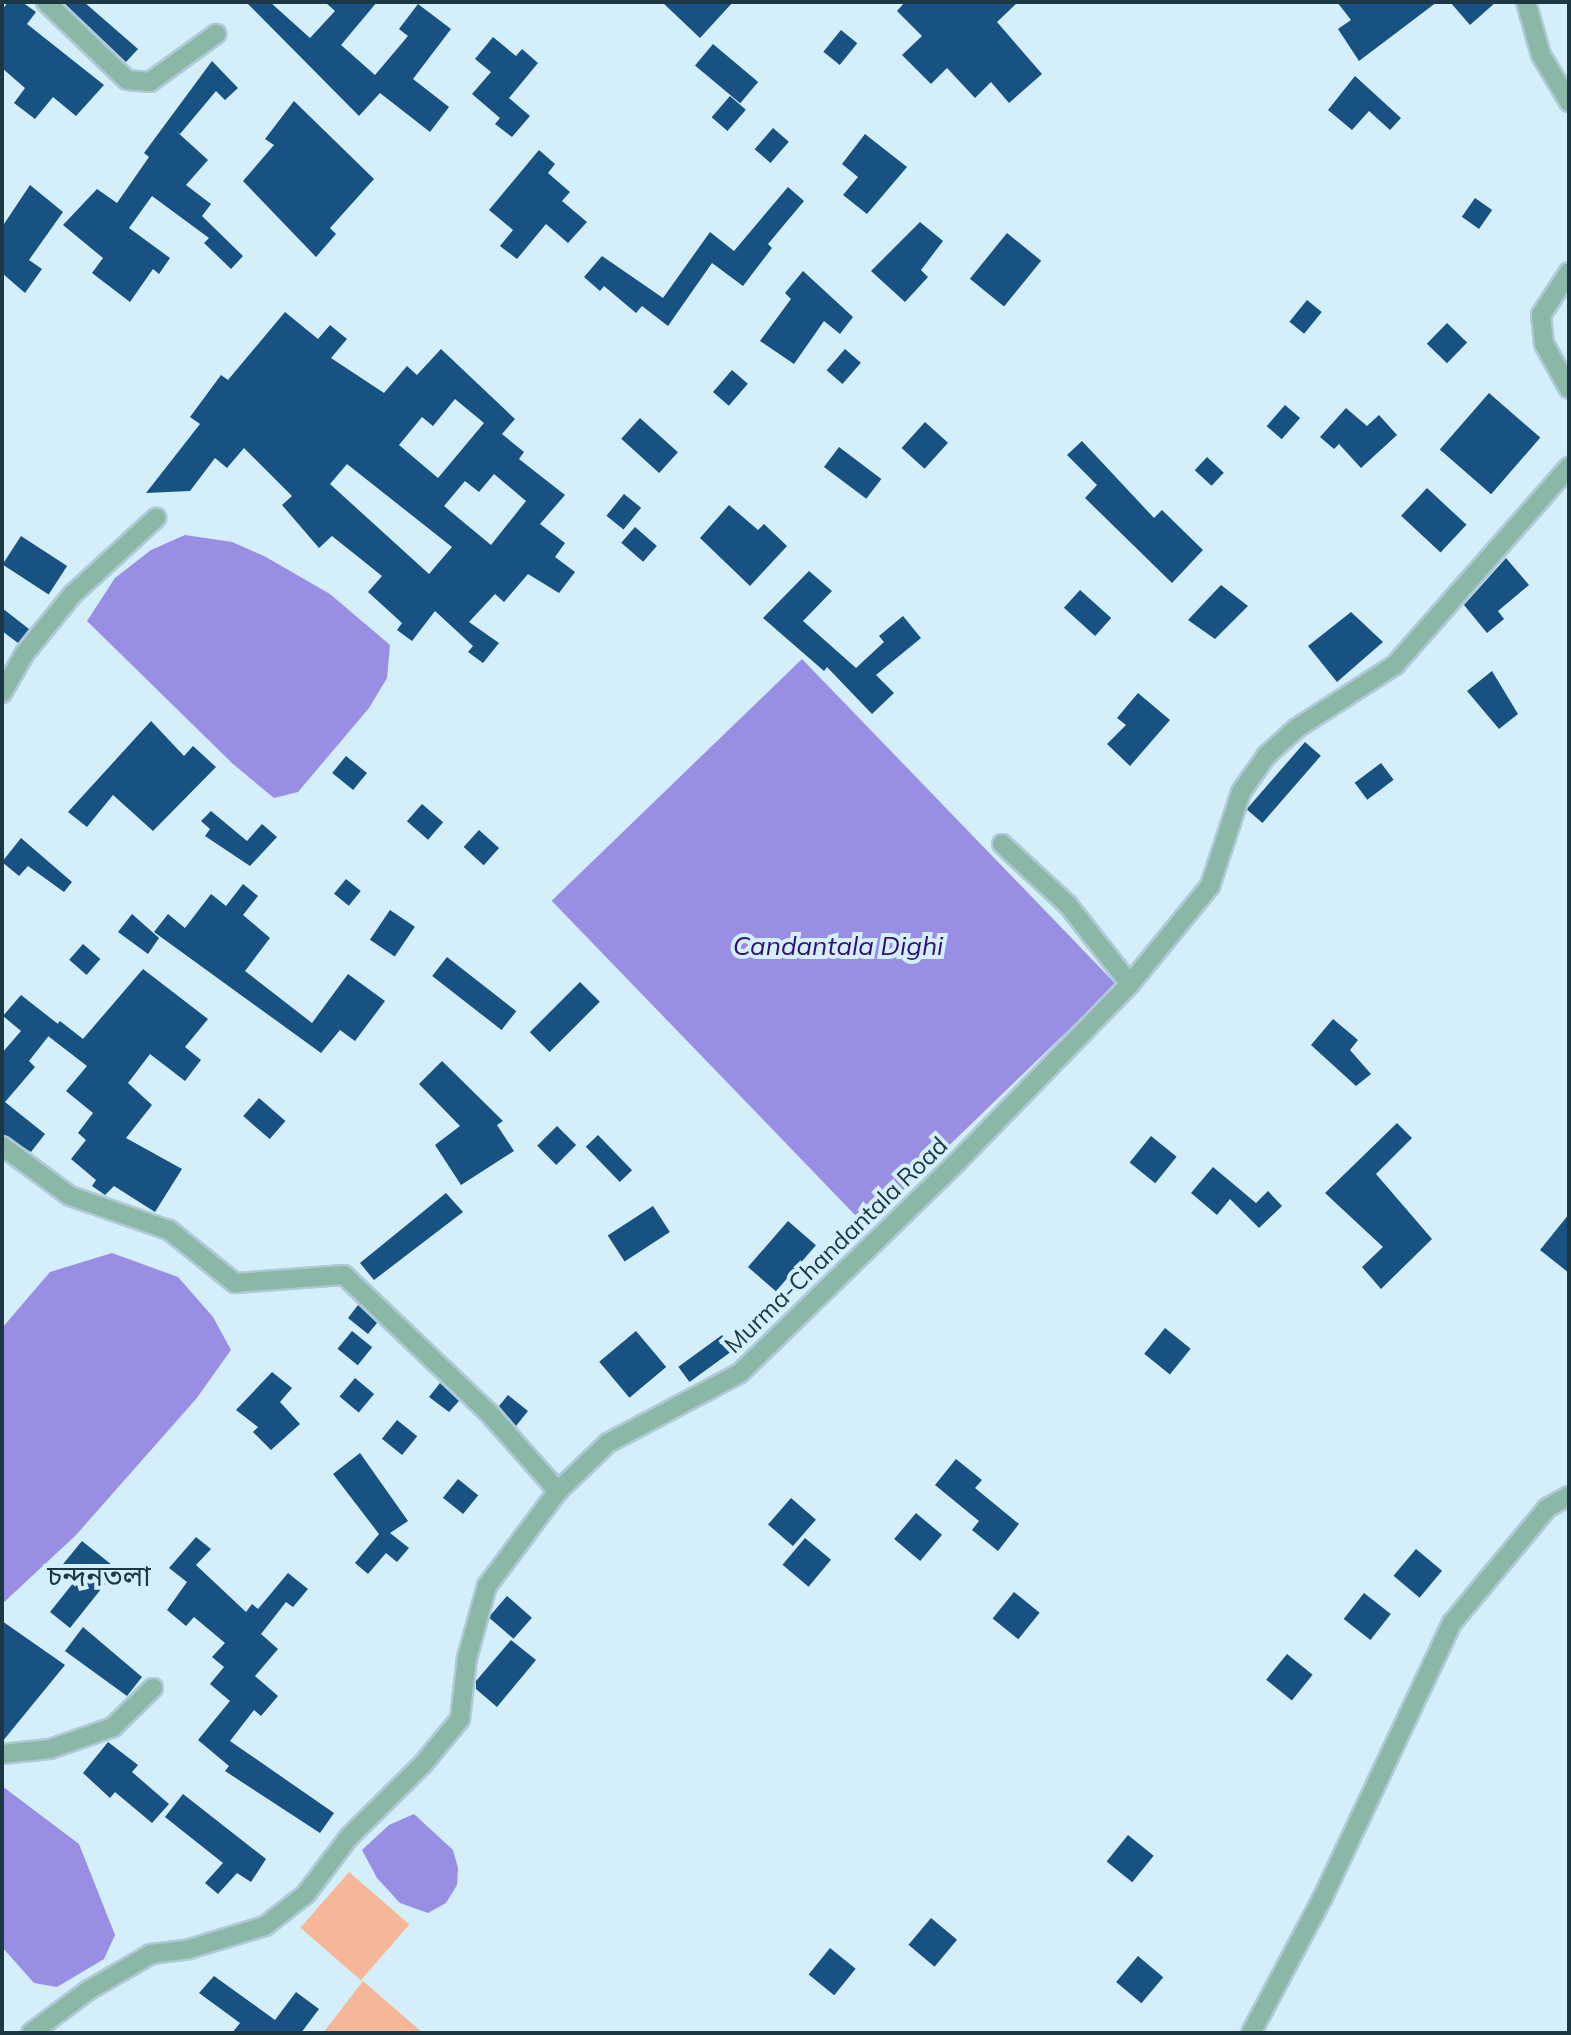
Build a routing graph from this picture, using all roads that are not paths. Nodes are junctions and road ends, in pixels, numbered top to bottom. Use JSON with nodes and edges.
{"nodes":[{"id":1,"x":46,"y":2,"type":"edge"},
{"id":2,"x":1526,"y":2,"type":"edge"},
{"id":3,"x":216,"y":34,"type":"dead end"},
{"id":4,"x":1569,"y":102,"type":"edge"},
{"id":5,"x":1569,"y":272,"type":"edge"},
{"id":6,"x":1569,"y":389,"type":"edge"},
{"id":7,"x":1569,"y":467,"type":"edge"},
{"id":8,"x":156,"y":518,"type":"dead end"},
{"id":9,"x":2,"y":693,"type":"edge"},
{"id":10,"x":1002,"y":844,"type":"dead end"},
{"id":11,"x":1130,"y":984,"type":"junction"},
{"id":12,"x":2,"y":1146,"type":"edge"},
{"id":13,"x":558,"y":1491,"type":"junction"},
{"id":14,"x":1569,"y":1496,"type":"edge"},
{"id":15,"x":153,"y":1688,"type":"dead end"},
{"id":16,"x":2,"y":1754,"type":"edge"},
{"id":17,"x":31,"y":2033,"type":"edge"},
{"id":18,"x":1251,"y":2033,"type":"edge"}],
"edges":[{"from":1,"to":3,"type":"street"},
{"from":2,"to":4,"type":"street"},
{"from":5,"to":6,"type":"street"},
{"from":7,"to":11,"type":"street","name":"Murma-Chandantala Road"},
{"from":8,"to":9,"type":"street"},
{"from":10,"to":11,"type":"street"},
{"from":11,"to":13,"type":"street","name":"Murma-Chandantala Road"},
{"from":12,"to":13,"type":"street"},
{"from":13,"to":17,"type":"street","name":"Murma-Chandantala Road"},
{"from":14,"to":18,"type":"street"},
{"from":15,"to":16,"type":"street"}]}
